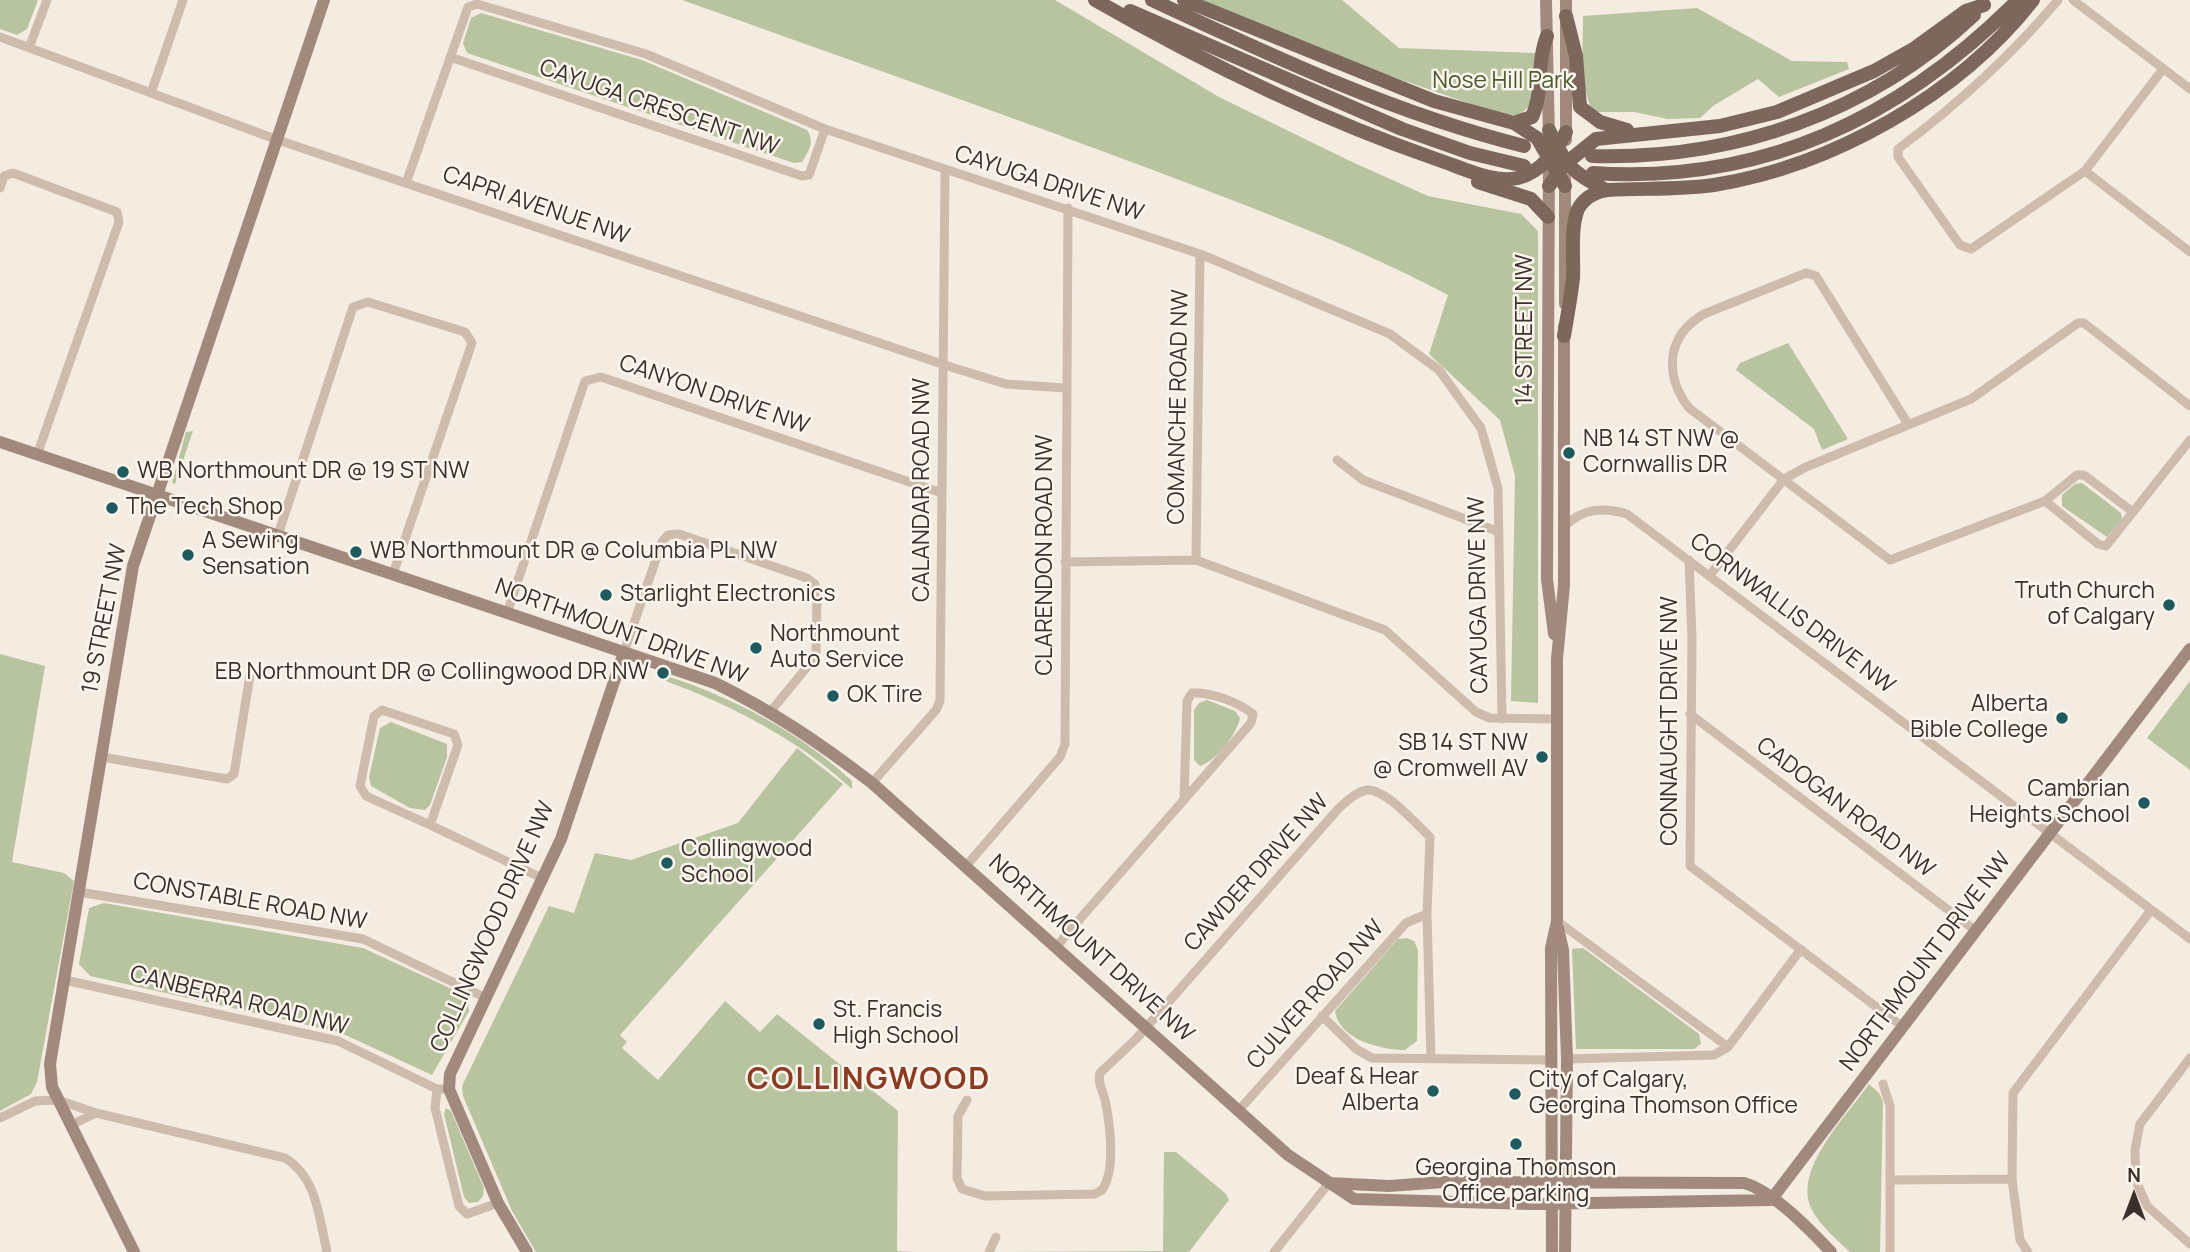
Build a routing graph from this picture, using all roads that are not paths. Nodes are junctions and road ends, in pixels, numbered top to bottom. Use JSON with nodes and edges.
{"nodes":[{"id":1,"x":47,"y":0,"type":"edge"},
{"id":2,"x":183,"y":0,"type":"edge"},
{"id":3,"x":324,"y":0,"type":"edge"},
{"id":4,"x":1095,"y":0,"type":"edge"},
{"id":5,"x":1106,"y":0,"type":"edge"},
{"id":6,"x":1152,"y":0,"type":"edge"},
{"id":7,"x":1184,"y":0,"type":"edge"},
{"id":8,"x":1546,"y":0,"type":"edge"},
{"id":9,"x":1566,"y":0,"type":"edge"},
{"id":10,"x":2018,"y":0,"type":"edge"},
{"id":11,"x":2033,"y":0,"type":"edge"},
{"id":12,"x":2058,"y":0,"type":"edge"},
{"id":13,"x":2073,"y":0,"type":"edge"},
{"id":14,"x":1987,"y":2,"type":"edge"},
{"id":15,"x":1566,"y":16,"type":"junction"},
{"id":16,"x":1547,"y":36,"type":"junction"},
{"id":17,"x":0,"y":37,"type":"edge"},
{"id":18,"x":29,"y":48,"type":"junction"},
{"id":19,"x":450,"y":57,"type":"junction"},
{"id":20,"x":2163,"y":69,"type":"junction"},
{"id":21,"x":2190,"y":89,"type":"edge"},
{"id":22,"x":151,"y":93,"type":"junction"},
{"id":23,"x":1514,"y":123,"type":"junction"},
{"id":24,"x":825,"y":129,"type":"junction"},
{"id":25,"x":1549,"y":130,"type":"joint"},
{"id":26,"x":1566,"y":132,"type":"junction"},
{"id":27,"x":1638,"y":133,"type":"junction"},
{"id":28,"x":1371,"y":137,"type":"junction"},
{"id":29,"x":278,"y":140,"type":"junction"},
{"id":30,"x":1524,"y":146,"type":"dead end"},
{"id":31,"x":1554,"y":152,"type":"junction"},
{"id":32,"x":1592,"y":156,"type":"dead end"},
{"id":33,"x":1524,"y":166,"type":"dead end"},
{"id":34,"x":2085,"y":171,"type":"junction"},
{"id":35,"x":945,"y":172,"type":"junction"},
{"id":36,"x":1593,"y":173,"type":"dead end"},
{"id":37,"x":1563,"y":174,"type":"junction"},
{"id":38,"x":406,"y":183,"type":"junction"},
{"id":39,"x":1549,"y":186,"type":"junction"},
{"id":40,"x":0,"y":188,"type":"edge"},
{"id":41,"x":1606,"y":190,"type":"junction"},
{"id":42,"x":1068,"y":208,"type":"junction"},
{"id":43,"x":1548,"y":217,"type":"junction"},
{"id":44,"x":2190,"y":252,"type":"edge"},
{"id":45,"x":1200,"y":254,"type":"junction"},
{"id":46,"x":1564,"y":336,"type":"junction"},
{"id":47,"x":943,"y":364,"type":"junction"},
{"id":48,"x":1065,"y":388,"type":"junction"},
{"id":49,"x":2190,"y":406,"type":"edge"},
{"id":50,"x":1908,"y":424,"type":"junction"},
{"id":51,"x":2190,"y":440,"type":"edge"},
{"id":52,"x":0,"y":442,"type":"edge"},
{"id":53,"x":37,"y":455,"type":"junction"},
{"id":54,"x":1337,"y":460,"type":"dead end"},
{"id":55,"x":1784,"y":480,"type":"junction"},
{"id":56,"x":942,"y":493,"type":"junction"},
{"id":57,"x":156,"y":495,"type":"junction"},
{"id":58,"x":2045,"y":501,"type":"junction"},
{"id":59,"x":2133,"y":512,"type":"junction"},
{"id":60,"x":1564,"y":527,"type":"junction"},
{"id":61,"x":1499,"y":532,"type":"junction"},
{"id":62,"x":278,"y":536,"type":"junction"},
{"id":63,"x":1196,"y":560,"type":"junction"},
{"id":64,"x":1689,"y":560,"type":"junction"},
{"id":65,"x":1065,"y":562,"type":"junction"},
{"id":66,"x":393,"y":575,"type":"junction"},
{"id":67,"x":1710,"y":575,"type":"junction"},
{"id":68,"x":507,"y":612,"type":"junction"},
{"id":69,"x":2190,"y":649,"type":"edge"},
{"id":70,"x":624,"y":652,"type":"junction"},
{"id":71,"x":1558,"y":659,"type":"junction"},
{"id":72,"x":250,"y":676,"type":"dead end"},
{"id":73,"x":771,"y":711,"type":"junction"},
{"id":74,"x":1690,"y":714,"type":"junction"},
{"id":75,"x":1502,"y":719,"type":"junction"},
{"id":76,"x":1557,"y":719,"type":"junction"},
{"id":77,"x":102,"y":757,"type":"junction"},
{"id":78,"x":872,"y":783,"type":"junction"},
{"id":79,"x":1184,"y":800,"type":"junction"},
{"id":80,"x":430,"y":825,"type":"junction"},
{"id":81,"x":2050,"y":834,"type":"junction"},
{"id":82,"x":966,"y":866,"type":"junction"},
{"id":83,"x":544,"y":879,"type":"junction"},
{"id":84,"x":79,"y":892,"type":"junction"},
{"id":85,"x":2151,"y":910,"type":"junction"},
{"id":86,"x":1427,"y":914,"type":"junction"},
{"id":87,"x":1557,"y":921,"type":"junction"},
{"id":88,"x":1976,"y":931,"type":"junction"},
{"id":89,"x":2190,"y":939,"type":"edge"},
{"id":90,"x":1057,"y":947,"type":"junction"},
{"id":91,"x":1801,"y":949,"type":"junction"},
{"id":92,"x":65,"y":980,"type":"junction"},
{"id":93,"x":486,"y":998,"type":"junction"},
{"id":94,"x":1322,"y":1016,"type":"junction"},
{"id":95,"x":1147,"y":1026,"type":"junction"},
{"id":96,"x":1903,"y":1027,"type":"junction"},
{"id":97,"x":1728,"y":1047,"type":"junction"},
{"id":98,"x":2190,"y":1058,"type":"edge"},
{"id":99,"x":1431,"y":1059,"type":"junction"},
{"id":100,"x":1567,"y":1059,"type":"junction"},
{"id":101,"x":1552,"y":1060,"type":"junction"},
{"id":102,"x":1883,"y":1084,"type":"dead end"},
{"id":103,"x":443,"y":1089,"type":"junction"},
{"id":104,"x":58,"y":1100,"type":"junction"},
{"id":105,"x":967,"y":1100,"type":"dead end"},
{"id":106,"x":1239,"y":1110,"type":"junction"},
{"id":107,"x":96,"y":1113,"type":"junction"},
{"id":108,"x":0,"y":1118,"type":"edge"},
{"id":109,"x":71,"y":1125,"type":"junction"},
{"id":110,"x":2012,"y":1179,"type":"junction"},
{"id":111,"x":1891,"y":1180,"type":"junction"},
{"id":112,"x":1329,"y":1183,"type":"junction"},
{"id":113,"x":1552,"y":1184,"type":"junction"},
{"id":114,"x":1567,"y":1184,"type":"junction"},
{"id":115,"x":1771,"y":1200,"type":"junction"},
{"id":116,"x":498,"y":1203,"type":"junction"},
{"id":117,"x":1552,"y":1204,"type":"junction"},
{"id":118,"x":1567,"y":1204,"type":"junction"},
{"id":119,"x":996,"y":1237,"type":"dead end"},
{"id":120,"x":2190,"y":1244,"type":"edge"},
{"id":121,"x":134,"y":1252,"type":"edge"},
{"id":122,"x":327,"y":1252,"type":"edge"},
{"id":123,"x":527,"y":1252,"type":"edge"},
{"id":124,"x":989,"y":1252,"type":"edge"},
{"id":125,"x":1274,"y":1252,"type":"edge"},
{"id":126,"x":1552,"y":1252,"type":"edge"},
{"id":127,"x":1565,"y":1252,"type":"edge"},
{"id":128,"x":1831,"y":1252,"type":"edge"},
{"id":129,"x":1890,"y":1252,"type":"edge"},
{"id":130,"x":2028,"y":1252,"type":"edge"}],
"edges":[{"from":1,"to":18,"type":"street"},
{"from":2,"to":22,"type":"street"},
{"from":3,"to":29,"type":"street","name":"19 STREET NW"},
{"from":4,"to":28,"type":"main road"},
{"from":5,"to":33,"type":"main road"},
{"from":6,"to":30,"type":"main road"},
{"from":7,"to":23,"type":"main road"},
{"from":8,"to":16,"type":"street"},
{"from":9,"to":15,"type":"street","name":"14 STREET NW"},
{"from":10,"to":36,"type":"main road"},
{"from":11,"to":41,"type":"main road"},
{"from":12,"to":34,"type":"street"},
{"from":13,"to":20,"type":"street"},
{"from":14,"to":27,"type":"main road"},
{"from":14,"to":32,"type":"main road"},
{"from":15,"to":26,"type":"street","name":"14 STREET NW"},
{"from":15,"to":27,"type":"main road"},
{"from":16,"to":23,"type":"main road"},
{"from":16,"to":25,"type":"street"},
{"from":17,"to":18,"type":"street","name":"CAPRI AVENUE NW"},
{"from":18,"to":22,"type":"street","name":"CAPRI AVENUE NW"},
{"from":19,"to":24,"type":"street","name":"CAYUGA CRESCENT NW"},
{"from":19,"to":24,"type":"street","name":"CAYUGA DRIVE NW"},
{"from":19,"to":38,"type":"street","name":"CAYUGA DRIVE NW"},
{"from":20,"to":21,"type":"street"},
{"from":20,"to":34,"type":"street"},
{"from":22,"to":29,"type":"street","name":"CAPRI AVENUE NW"},
{"from":23,"to":31,"type":"main road"},
{"from":24,"to":35,"type":"street","name":"CAYUGA DRIVE NW"},
{"from":25,"to":31,"type":"main road"},
{"from":26,"to":31,"type":"main road"},
{"from":26,"to":37,"type":"street","name":"14 STREET NW"},
{"from":27,"to":37,"type":"main road"},
{"from":28,"to":31,"type":"main road"},
{"from":28,"to":43,"type":"main road"},
{"from":29,"to":38,"type":"street","name":"CAPRI AVENUE NW"},
{"from":29,"to":57,"type":"street","name":"19 STREET NW"},
{"from":31,"to":37,"type":"main road"},
{"from":31,"to":39,"type":"street","name":"14 STREET NW"},
{"from":34,"to":44,"type":"street"},
{"from":35,"to":42,"type":"street","name":"CAYUGA DRIVE NW"},
{"from":35,"to":47,"type":"street","name":"CALANDAR ROAD NW"},
{"from":37,"to":39,"type":"main road"},
{"from":37,"to":41,"type":"main road"},
{"from":37,"to":46,"type":"street","name":"14 STREET NW"},
{"from":38,"to":47,"type":"street","name":"CAPRI AVENUE NW"},
{"from":39,"to":43,"type":"street","name":"14 STREET NW"},
{"from":40,"to":53,"type":"street"},
{"from":41,"to":46,"type":"main road"},
{"from":42,"to":45,"type":"street","name":"CAYUGA DRIVE NW"},
{"from":42,"to":48,"type":"street","name":"CLARENDON ROAD NW"},
{"from":43,"to":71,"type":"street","name":"14 STREET NW"},
{"from":45,"to":61,"type":"street","name":"CAYUGA DRIVE NW"},
{"from":45,"to":63,"type":"street","name":"COMANCHE ROAD NW"},
{"from":46,"to":60,"type":"street","name":"14 STREET NW"},
{"from":47,"to":48,"type":"street","name":"CAPRI AVENUE NW"},
{"from":47,"to":56,"type":"street","name":"CALANDAR ROAD NW"},
{"from":48,"to":65,"type":"street","name":"CLARENDON ROAD NW"},
{"from":49,"to":50,"type":"street"},
{"from":50,"to":55,"type":"street"},
{"from":50,"to":55,"type":"street"},
{"from":51,"to":59,"type":"street"},
{"from":52,"to":53,"type":"street","name":"NORTHMOUNT DRIVE NW"},
{"from":53,"to":57,"type":"street","name":"NORTHMOUNT DRIVE NW"},
{"from":54,"to":61,"type":"street"},
{"from":55,"to":58,"type":"street"},
{"from":55,"to":67,"type":"street"},
{"from":56,"to":68,"type":"street","name":"CANYON DRIVE NW"},
{"from":56,"to":78,"type":"street","name":"CALANDAR ROAD NW"},
{"from":57,"to":62,"type":"street","name":"NORTHMOUNT DRIVE NW"},
{"from":57,"to":77,"type":"street","name":"19 STREET NW"},
{"from":58,"to":59,"type":"street"},
{"from":58,"to":59,"type":"street"},
{"from":60,"to":64,"type":"street","name":"CORNWALLIS DRIVE NW"},
{"from":60,"to":71,"type":"street","name":"14 STREET NW"},
{"from":61,"to":75,"type":"street","name":"CAYUGA DRIVE NW"},
{"from":62,"to":66,"type":"street","name":"NORTHMOUNT DRIVE NW"},
{"from":62,"to":66,"type":"street"},
{"from":63,"to":65,"type":"street"},
{"from":63,"to":75,"type":"street"},
{"from":64,"to":67,"type":"street","name":"CORNWALLIS DRIVE NW"},
{"from":64,"to":74,"type":"street","name":"CONNAUGHT DRIVE NW"},
{"from":65,"to":82,"type":"street","name":"CLARENDON ROAD NW"},
{"from":66,"to":68,"type":"street","name":"NORTHMOUNT DRIVE NW"},
{"from":67,"to":81,"type":"street","name":"CORNWALLIS DRIVE NW"},
{"from":68,"to":70,"type":"street","name":"NORTHMOUNT DRIVE NW"},
{"from":69,"to":81,"type":"street","name":"NORTHMOUNT DRIVE NW"},
{"from":70,"to":73,"type":"street","name":"NORTHMOUNT DRIVE NW"},
{"from":70,"to":73,"type":"street"},
{"from":70,"to":83,"type":"street","name":"COLLINGWOOD DRIVE NW"},
{"from":71,"to":76,"type":"street","name":"14 STREET NW"},
{"from":72,"to":77,"type":"street"},
{"from":73,"to":78,"type":"street","name":"NORTHMOUNT DRIVE NW"},
{"from":74,"to":88,"type":"street","name":"CADOGAN ROAD NW"},
{"from":74,"to":91,"type":"street","name":"CONNAUGHT DRIVE NW"},
{"from":75,"to":76,"type":"street"},
{"from":76,"to":87,"type":"street","name":"14 STREET NW"},
{"from":77,"to":84,"type":"street","name":"19 STREET NW"},
{"from":78,"to":82,"type":"street","name":"NORTHMOUNT DRIVE NW"},
{"from":79,"to":79,"type":"street"},
{"from":79,"to":90,"type":"street"},
{"from":80,"to":80,"type":"street"},
{"from":80,"to":83,"type":"street"},
{"from":81,"to":85,"type":"street","name":"CORNWALLIS DRIVE NW"},
{"from":81,"to":88,"type":"street","name":"NORTHMOUNT DRIVE NW"},
{"from":82,"to":90,"type":"street","name":"NORTHMOUNT DRIVE NW"},
{"from":83,"to":93,"type":"street","name":"COLLINGWOOD DRIVE NW"},
{"from":84,"to":92,"type":"street","name":"19 STREET NW"},
{"from":84,"to":93,"type":"street","name":"CONSTABLE ROAD NW"},
{"from":85,"to":89,"type":"street","name":"CORNWALLIS DRIVE NW"},
{"from":85,"to":110,"type":"street"},
{"from":86,"to":94,"type":"street","name":"CULVER ROAD NW"},
{"from":86,"to":95,"type":"street","name":"CAWDER DRIVE NW"},
{"from":86,"to":99,"type":"street","name":"CAWDER DRIVE NW"},
{"from":87,"to":97,"type":"street"},
{"from":87,"to":100,"type":"street","name":"14 STREET NW"},
{"from":87,"to":101,"type":"street","name":"14 STREET NW"},
{"from":88,"to":96,"type":"street","name":"NORTHMOUNT DRIVE NW"},
{"from":90,"to":95,"type":"street","name":"NORTHMOUNT DRIVE NW"},
{"from":91,"to":96,"type":"street","name":"CONNAUGHT DRIVE NW"},
{"from":91,"to":97,"type":"street"},
{"from":92,"to":103,"type":"street","name":"CANBERRA ROAD NW"},
{"from":92,"to":104,"type":"street","name":"19 STREET NW"},
{"from":93,"to":103,"type":"street","name":"COLLINGWOOD DRIVE NW"},
{"from":94,"to":99,"type":"street"},
{"from":94,"to":106,"type":"street","name":"CULVER ROAD NW"},
{"from":95,"to":105,"type":"street","name":"CAWDER DRIVE NW"},
{"from":95,"to":106,"type":"street","name":"NORTHMOUNT DRIVE NW"},
{"from":96,"to":115,"type":"street","name":"NORTHMOUNT DRIVE NW"},
{"from":97,"to":100,"type":"street"},
{"from":98,"to":120,"type":"street"},
{"from":99,"to":101,"type":"street"},
{"from":100,"to":114,"type":"street","name":"14 STREET NW"},
{"from":101,"to":113,"type":"street","name":"14 STREET NW"},
{"from":102,"to":111,"type":"street"},
{"from":103,"to":116,"type":"street","name":"COLLINGWOOD DRIVE NW"},
{"from":103,"to":116,"type":"street"},
{"from":104,"to":107,"type":"street"},
{"from":104,"to":108,"type":"street"},
{"from":104,"to":109,"type":"street","name":"19 STREET NW"},
{"from":106,"to":112,"type":"street","name":"NORTHMOUNT DRIVE NW"},
{"from":107,"to":109,"type":"street"},
{"from":107,"to":122,"type":"street"},
{"from":109,"to":121,"type":"street","name":"19 STREET NW"},
{"from":110,"to":111,"type":"street"},
{"from":110,"to":130,"type":"street"},
{"from":111,"to":129,"type":"street"},
{"from":112,"to":113,"type":"street"},
{"from":112,"to":117,"type":"street","name":"NORTHMOUNT DRIVE NW"},
{"from":112,"to":125,"type":"street"},
{"from":113,"to":114,"type":"street"},
{"from":113,"to":117,"type":"street","name":"14 STREET NW"},
{"from":114,"to":115,"type":"street"},
{"from":114,"to":118,"type":"street","name":"14 STREET NW"},
{"from":115,"to":118,"type":"street","name":"NORTHMOUNT DRIVE NW"},
{"from":115,"to":128,"type":"street"},
{"from":116,"to":123,"type":"street","name":"COLLINGWOOD DRIVE NW"},
{"from":117,"to":118,"type":"street","name":"NORTHMOUNT DRIVE NW"},
{"from":117,"to":126,"type":"street","name":"14 STREET NW"},
{"from":118,"to":127,"type":"street","name":"14 STREET NW"},
{"from":119,"to":124,"type":"street"}]}
